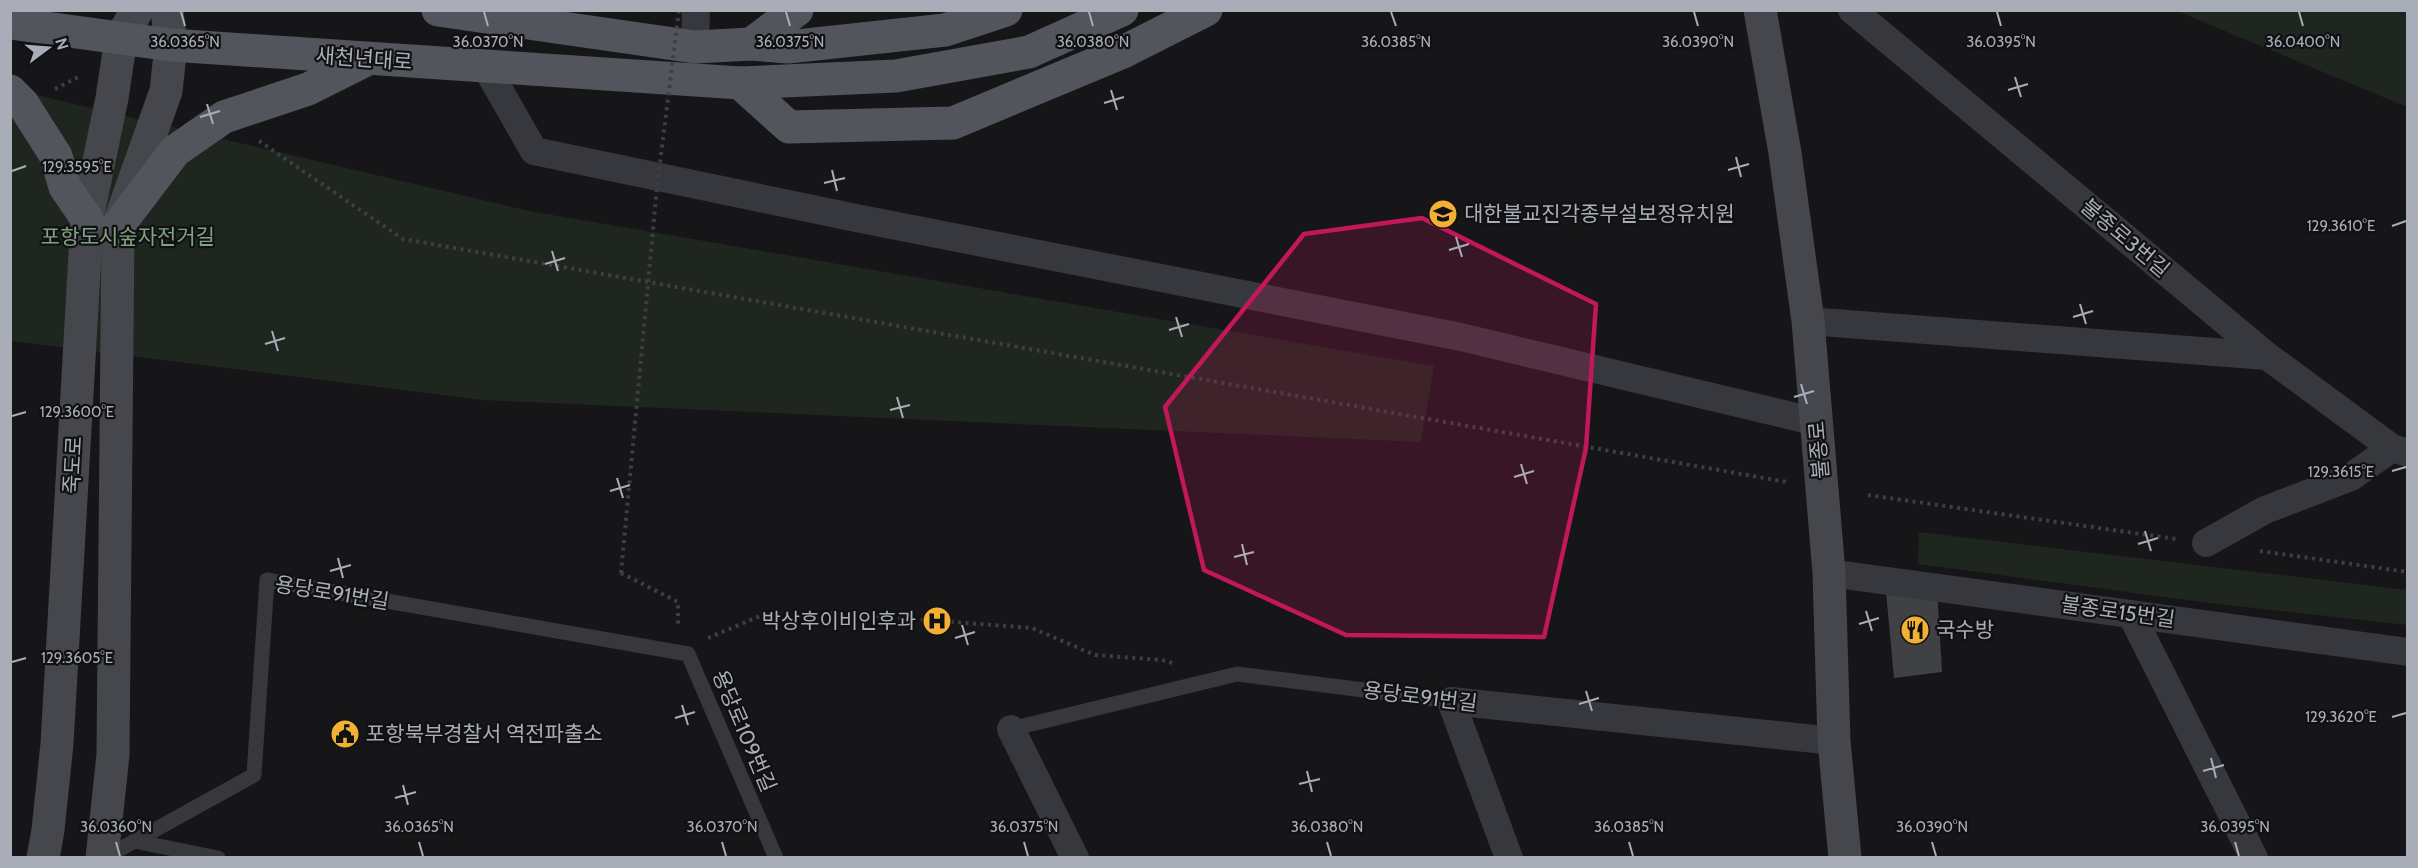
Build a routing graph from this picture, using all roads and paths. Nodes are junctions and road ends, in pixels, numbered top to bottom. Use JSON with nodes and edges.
{"nodes":[{"id":1,"x":166,"y":10,"type":"edge"},
{"id":2,"x":679,"y":10,"type":"edge"},
{"id":3,"x":696,"y":10,"type":"edge"},
{"id":4,"x":797,"y":10,"type":"edge"},
{"id":5,"x":1006,"y":10,"type":"edge"},
{"id":6,"x":1122,"y":10,"type":"edge"},
{"id":7,"x":1206,"y":10,"type":"edge"},
{"id":8,"x":1760,"y":10,"type":"edge"},
{"id":9,"x":1851,"y":10,"type":"edge"},
{"id":10,"x":458,"y":12,"type":"edge"},
{"id":11,"x":10,"y":23,"type":"edge"},
{"id":12,"x":129,"y":24,"type":"edge"},
{"id":13,"x":751,"y":44,"type":"junction"},
{"id":14,"x":171,"y":45,"type":"junction"},
{"id":15,"x":695,"y":47,"type":"junction"},
{"id":16,"x":366,"y":60,"type":"junction"},
{"id":17,"x":486,"y":67,"type":"junction"},
{"id":18,"x":115,"y":82,"type":"junction"},
{"id":19,"x":740,"y":83,"type":"junction"},
{"id":20,"x":17,"y":98,"type":"edge"},
{"id":21,"x":224,"y":117,"type":"junction"},
{"id":22,"x":87,"y":219,"type":"junction"},
{"id":23,"x":118,"y":226,"type":"junction"},
{"id":24,"x":1808,"y":321,"type":"junction"},
{"id":25,"x":2266,"y":356,"type":"junction"},
{"id":26,"x":1817,"y":422,"type":"junction"},
{"id":27,"x":2400,"y":451,"type":"edge"},
{"id":28,"x":1789,"y":482,"type":"dead end"},
{"id":29,"x":1868,"y":495,"type":"dead end"},
{"id":30,"x":2206,"y":543,"type":"junction"},
{"id":31,"x":2408,"y":572,"type":"edge"},
{"id":32,"x":1829,"y":573,"type":"junction"},
{"id":33,"x":678,"y":602,"type":"dead end"},
{"id":34,"x":2131,"y":614,"type":"junction"},
{"id":35,"x":2408,"y":652,"type":"edge"},
{"id":36,"x":688,"y":654,"type":"junction"},
{"id":37,"x":1218,"y":679,"type":"junction"},
{"id":38,"x":1450,"y":701,"type":"junction"},
{"id":39,"x":1011,"y":729,"type":"joint"},
{"id":40,"x":1834,"y":741,"type":"junction"},
{"id":41,"x":134,"y":842,"type":"junction"},
{"id":42,"x":43,"y":858,"type":"edge"},
{"id":43,"x":103,"y":858,"type":"edge"},
{"id":44,"x":218,"y":858,"type":"edge"},
{"id":45,"x":776,"y":858,"type":"edge"},
{"id":46,"x":1075,"y":858,"type":"edge"},
{"id":47,"x":1509,"y":858,"type":"edge"},
{"id":48,"x":1845,"y":858,"type":"edge"},
{"id":49,"x":2254,"y":858,"type":"edge"}],
"edges":[{"from":1,"to":14,"type":"main road","name":"죽도로"},
{"from":2,"to":33,"type":"path","bridge":true},
{"from":3,"to":15,"type":"street"},
{"from":4,"to":13,"type":"main road"},
{"from":5,"to":13,"type":"main road"},
{"from":6,"to":19,"type":"main road","name":"새천년대로"},
{"from":7,"to":19,"type":"main road"},
{"from":8,"to":24,"type":"main road","name":"불종로"},
{"from":9,"to":25,"type":"street","name":"불종로3번길"},
{"from":10,"to":15,"type":"main road"},
{"from":11,"to":12,"type":"main road","name":"새천년대로"},
{"from":12,"to":14,"type":"main road","name":"새천년대로"},
{"from":12,"to":18,"type":"main road","name":"죽도로"},
{"from":13,"to":15,"type":"main road"},
{"from":14,"to":16,"type":"main road","name":"새천년대로"},
{"from":14,"to":23,"type":"main road","name":"죽도로"},
{"from":16,"to":17,"type":"main road","name":"새천년대로"},
{"from":16,"to":21,"type":"main road"},
{"from":17,"to":19,"type":"main road","name":"새천년대로"},
{"from":17,"to":26,"type":"street"},
{"from":18,"to":20,"type":"path"},
{"from":18,"to":22,"type":"main road","name":"죽도로"},
{"from":20,"to":22,"type":"main road"},
{"from":21,"to":23,"type":"main road"},
{"from":21,"to":28,"type":"path"},
{"from":22,"to":42,"type":"main road","name":"죽도로"},
{"from":23,"to":43,"type":"main road","name":"죽도로"},
{"from":24,"to":25,"type":"street"},
{"from":24,"to":26,"type":"main road","name":"불종로"},
{"from":25,"to":27,"type":"street","name":"불종로3번길"},
{"from":26,"to":32,"type":"main road","name":"불종로"},
{"from":27,"to":30,"type":"street"},
{"from":29,"to":30,"type":"path"},
{"from":30,"to":31,"type":"path"},
{"from":32,"to":34,"type":"street","name":"불종로15번길"},
{"from":32,"to":40,"type":"main road","name":"불종로"},
{"from":34,"to":35,"type":"street","name":"불종로15번길"},
{"from":34,"to":49,"type":"street"},
{"from":36,"to":37,"type":"path"},
{"from":36,"to":41,"type":"lane","name":"용당로91번길"},
{"from":36,"to":45,"type":"lane","name":"용당로109번길"},
{"from":37,"to":38,"type":"lane","name":"용당로91번길"},
{"from":37,"to":39,"type":"lane","name":"용당로91번길"},
{"from":38,"to":40,"type":"street","name":"용당로91번길"},
{"from":38,"to":47,"type":"street"},
{"from":39,"to":46,"type":"street"},
{"from":40,"to":48,"type":"main road","name":"불종로"},
{"from":41,"to":43,"type":"lane","name":"용당로91번길"},
{"from":41,"to":44,"type":"lane"}]}
